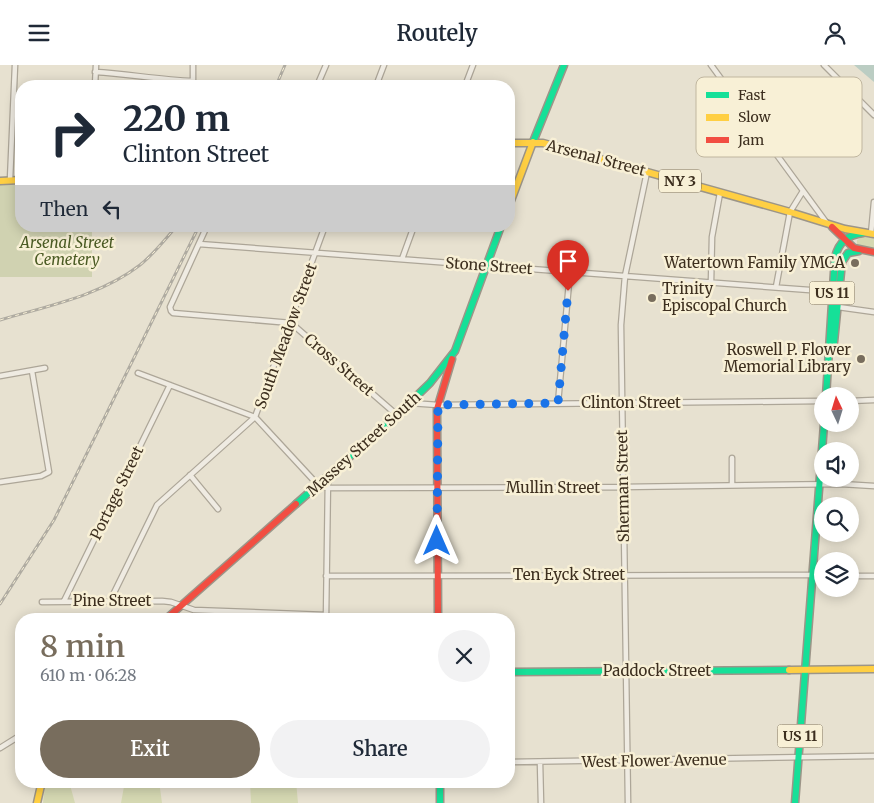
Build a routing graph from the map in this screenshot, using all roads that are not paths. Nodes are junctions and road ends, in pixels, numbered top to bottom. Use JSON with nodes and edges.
{"nodes":[{"id":1,"x":15,"y":65,"type":"edge"},
{"id":2,"x":96,"y":65,"type":"edge"},
{"id":3,"x":193,"y":65,"type":"edge"},
{"id":4,"x":326,"y":65,"type":"edge"},
{"id":5,"x":384,"y":65,"type":"edge"},
{"id":6,"x":473,"y":65,"type":"edge"},
{"id":7,"x":564,"y":65,"type":"edge"},
{"id":8,"x":711,"y":65,"type":"edge"},
{"id":9,"x":824,"y":65,"type":"edge"},
{"id":10,"x":96,"y":72,"type":"junction"},
{"id":11,"x":720,"y":77,"type":"edge"},
{"id":12,"x":836,"y":77,"type":"edge"},
{"id":13,"x":95,"y":80,"type":"edge"},
{"id":14,"x":164,"y":80,"type":"edge"},
{"id":15,"x":193,"y":80,"type":"edge"},
{"id":16,"x":320,"y":80,"type":"edge"},
{"id":17,"x":378,"y":80,"type":"edge"},
{"id":18,"x":467,"y":80,"type":"edge"},
{"id":19,"x":862,"y":103,"type":"edge"},
{"id":20,"x":874,"y":115,"type":"edge"},
{"id":21,"x":533,"y":142,"type":"junction"},
{"id":22,"x":515,"y":143,"type":"edge"},
{"id":23,"x":779,"y":157,"type":"edge"},
{"id":24,"x":647,"y":172,"type":"junction"},
{"id":25,"x":10,"y":180,"type":"junction"},
{"id":26,"x":15,"y":180,"type":"edge"},
{"id":27,"x":0,"y":181,"type":"edge"},
{"id":28,"x":515,"y":190,"type":"edge"},
{"id":29,"x":804,"y":191,"type":"junction"},
{"id":30,"x":720,"y":192,"type":"junction"},
{"id":31,"x":874,"y":202,"type":"edge"},
{"id":32,"x":790,"y":212,"type":"junction"},
{"id":33,"x":826,"y":223,"type":"junction"},
{"id":34,"x":205,"y":232,"type":"edge"},
{"id":35,"x":323,"y":232,"type":"edge"},
{"id":36,"x":412,"y":232,"type":"edge"},
{"id":37,"x":500,"y":232,"type":"edge"},
{"id":38,"x":863,"y":233,"type":"junction"},
{"id":39,"x":872,"y":234,"type":"edge"},
{"id":40,"x":844,"y":239,"type":"junction"},
{"id":41,"x":199,"y":244,"type":"junction"},
{"id":42,"x":849,"y":245,"type":"junction"},
{"id":43,"x":859,"y":251,"type":"junction"},
{"id":44,"x":874,"y":252,"type":"edge"},
{"id":45,"x":316,"y":253,"type":"junction"},
{"id":46,"x":848,"y":253,"type":"junction"},
{"id":47,"x":402,"y":259,"type":"junction"},
{"id":48,"x":487,"y":266,"type":"junction"},
{"id":49,"x":570,"y":272,"type":"junction"},
{"id":50,"x":625,"y":276,"type":"junction"},
{"id":51,"x":711,"y":283,"type":"junction"},
{"id":52,"x":776,"y":287,"type":"junction"},
{"id":53,"x":835,"y":294,"type":"junction"},
{"id":54,"x":838,"y":307,"type":"junction"},
{"id":55,"x":874,"y":312,"type":"edge"},
{"id":56,"x":290,"y":323,"type":"junction"},
{"id":57,"x":455,"y":351,"type":"junction"},
{"id":58,"x":45,"y":368,"type":"dead end"},
{"id":59,"x":829,"y":369,"type":"junction"},
{"id":60,"x":32,"y":371,"type":"junction"},
{"id":61,"x":138,"y":373,"type":"dead end"},
{"id":62,"x":0,"y":376,"type":"edge"},
{"id":63,"x":170,"y":385,"type":"junction"},
{"id":64,"x":827,"y":387,"type":"edge"},
{"id":65,"x":874,"y":400,"type":"edge"},
{"id":66,"x":814,"y":401,"type":"edge"},
{"id":67,"x":859,"y":401,"type":"edge"},
{"id":68,"x":410,"y":403,"type":"junction"},
{"id":69,"x":558,"y":403,"type":"junction"},
{"id":70,"x":622,"y":403,"type":"junction"},
{"id":71,"x":438,"y":405,"type":"junction"},
{"id":72,"x":397,"y":415,"type":"junction"},
{"id":73,"x":256,"y":417,"type":"junction"},
{"id":74,"x":732,"y":458,"type":"dead end"},
{"id":75,"x":190,"y":475,"type":"junction"},
{"id":76,"x":328,"y":477,"type":"junction"},
{"id":77,"x":0,"y":483,"type":"edge"},
{"id":78,"x":814,"y":484,"type":"edge"},
{"id":79,"x":318,"y":485,"type":"junction"},
{"id":80,"x":732,"y":485,"type":"junction"},
{"id":81,"x":859,"y":485,"type":"edge"},
{"id":82,"x":874,"y":486,"type":"edge"},
{"id":83,"x":622,"y":487,"type":"junction"},
{"id":84,"x":819,"y":487,"type":"edge"},
{"id":85,"x":327,"y":488,"type":"junction"},
{"id":86,"x":437,"y":489,"type":"junction"},
{"id":87,"x":218,"y":509,"type":"dead end"},
{"id":88,"x":624,"y":575,"type":"junction"},
{"id":89,"x":812,"y":575,"type":"junction"},
{"id":90,"x":859,"y":575,"type":"edge"},
{"id":91,"x":874,"y":575,"type":"edge"},
{"id":92,"x":326,"y":576,"type":"junction"},
{"id":93,"x":438,"y":576,"type":"junction"},
{"id":94,"x":64,"y":601,"type":"junction"},
{"id":95,"x":110,"y":601,"type":"junction"},
{"id":96,"x":42,"y":602,"type":"dead end"},
{"id":97,"x":182,"y":605,"type":"junction"},
{"id":98,"x":173,"y":613,"type":"edge"},
{"id":99,"x":251,"y":613,"type":"edge"},
{"id":100,"x":326,"y":613,"type":"edge"},
{"id":101,"x":438,"y":613,"type":"edge"},
{"id":102,"x":805,"y":669,"type":"junction"},
{"id":103,"x":874,"y":669,"type":"edge"},
{"id":104,"x":626,"y":671,"type":"junction"},
{"id":105,"x":515,"y":672,"type":"edge"},
{"id":106,"x":15,"y":739,"type":"edge"},
{"id":107,"x":0,"y":748,"type":"edge"},
{"id":108,"x":874,"y":756,"type":"edge"},
{"id":109,"x":798,"y":758,"type":"junction"},
{"id":110,"x":627,"y":761,"type":"junction"},
{"id":111,"x":515,"y":762,"type":"edge"},
{"id":112,"x":540,"y":762,"type":"junction"},
{"id":113,"x":40,"y":788,"type":"edge"},
{"id":114,"x":440,"y":788,"type":"edge"},
{"id":115,"x":37,"y":803,"type":"edge"},
{"id":116,"x":440,"y":803,"type":"edge"},
{"id":117,"x":541,"y":803,"type":"edge"},
{"id":118,"x":628,"y":803,"type":"edge"},
{"id":119,"x":795,"y":803,"type":"edge"}],
"edges":[{"from":1,"to":25,"type":"street"},
{"from":2,"to":10,"type":"street"},
{"from":3,"to":15,"type":"street"},
{"from":4,"to":16,"type":"street"},
{"from":5,"to":17,"type":"street"},
{"from":6,"to":18,"type":"street"},
{"from":7,"to":21,"type":"main road"},
{"from":8,"to":11,"type":"street"},
{"from":9,"to":12,"type":"street"},
{"from":10,"to":13,"type":"street"},
{"from":10,"to":14,"type":"street"},
{"from":19,"to":20,"type":"street"},
{"from":21,"to":22,"type":"main road","name":"Arsenal Street","number":"NY 3"},
{"from":21,"to":24,"type":"main road","name":"Arsenal Street","number":"NY 3"},
{"from":21,"to":28,"type":"main road"},
{"from":23,"to":29,"type":"street"},
{"from":24,"to":30,"type":"main road","name":"Arsenal Street","number":"NY 3"},
{"from":24,"to":50,"type":"street","name":"Sherman Street"},
{"from":25,"to":26,"type":"main road"},
{"from":25,"to":27,"type":"main road"},
{"from":29,"to":32,"type":"street"},
{"from":29,"to":33,"type":"street"},
{"from":30,"to":32,"type":"main road","name":"Arsenal Street","number":"NY 3"},
{"from":30,"to":51,"type":"street"},
{"from":31,"to":39,"type":"street"},
{"from":32,"to":33,"type":"main road","name":"Arsenal Street","number":"NY 3"},
{"from":32,"to":52,"type":"street"},
{"from":33,"to":38,"type":"main road","number":"NY 3"},
{"from":33,"to":40,"type":"main road","number":"NY 3"},
{"from":34,"to":41,"type":"street"},
{"from":35,"to":45,"type":"street","name":"South Meadow Street"},
{"from":36,"to":47,"type":"street"},
{"from":37,"to":48,"type":"main road","name":"Massey Street South"},
{"from":38,"to":39,"type":"main road"},
{"from":38,"to":40,"type":"main road"},
{"from":38,"to":43,"type":"main road"},
{"from":40,"to":42,"type":"main road","number":"NY 3"},
{"from":40,"to":53,"type":"main road","number":"US 11"},
{"from":41,"to":45,"type":"street","name":"Stone Street"},
{"from":41,"to":56,"type":"street","name":"Cross Street"},
{"from":42,"to":43,"type":"main road","number":"NY 3"},
{"from":42,"to":46,"type":"main road"},
{"from":43,"to":44,"type":"main road"},
{"from":43,"to":46,"type":"main road"},
{"from":45,"to":47,"type":"street","name":"Stone Street"},
{"from":45,"to":56,"type":"street","name":"South Meadow Street"},
{"from":46,"to":53,"type":"main road","number":"US 11"},
{"from":47,"to":48,"type":"street","name":"Stone Street"},
{"from":48,"to":49,"type":"street","name":"Stone Street"},
{"from":48,"to":57,"type":"main road","name":"Massey Street South"},
{"from":49,"to":50,"type":"street","name":"Stone Street"},
{"from":49,"to":69,"type":"street"},
{"from":50,"to":51,"type":"street","name":"Stone Street"},
{"from":50,"to":70,"type":"street","name":"Sherman Street"},
{"from":51,"to":52,"type":"street","name":"Stone Street"},
{"from":52,"to":53,"type":"street","name":"Stone Street"},
{"from":53,"to":54,"type":"main road","number":"US 11"},
{"from":53,"to":59,"type":"main road","number":"US 11"},
{"from":54,"to":55,"type":"street"},
{"from":54,"to":59,"type":"main road","number":"US 11"},
{"from":56,"to":72,"type":"street","name":"Cross Street"},
{"from":56,"to":73,"type":"street","name":"South Meadow Street"},
{"from":57,"to":68,"type":"main road","name":"Massey Street South"},
{"from":57,"to":71,"type":"main road"},
{"from":58,"to":60,"type":"street"},
{"from":59,"to":64,"type":"main road","number":"US 11"},
{"from":60,"to":62,"type":"street"},
{"from":60,"to":77,"type":"street"},
{"from":61,"to":63,"type":"street"},
{"from":63,"to":73,"type":"street"},
{"from":63,"to":94,"type":"street","name":"Portage Street"},
{"from":65,"to":67,"type":"street"},
{"from":66,"to":70,"type":"street","name":"Clinton Street"},
{"from":68,"to":71,"type":"street","name":"Clinton Street"},
{"from":68,"to":72,"type":"main road","name":"Massey Street South"},
{"from":69,"to":70,"type":"street","name":"Clinton Street"},
{"from":69,"to":71,"type":"street","name":"Clinton Street"},
{"from":70,"to":83,"type":"street","name":"Sherman Street"},
{"from":71,"to":86,"type":"main road"},
{"from":72,"to":76,"type":"main road","name":"Massey Street South"},
{"from":73,"to":75,"type":"street","name":"South Meadow Street"},
{"from":73,"to":79,"type":"street"},
{"from":74,"to":80,"type":"street"},
{"from":75,"to":87,"type":"street"},
{"from":75,"to":95,"type":"street","name":"South Meadow Street"},
{"from":76,"to":79,"type":"main road","name":"Massey Street South"},
{"from":76,"to":85,"type":"street"},
{"from":78,"to":80,"type":"street","name":"Mullin Street"},
{"from":79,"to":85,"type":"street","name":"Mullin Street"},
{"from":79,"to":97,"type":"main road","name":"Massey Street South"},
{"from":80,"to":83,"type":"street","name":"Mullin Street"},
{"from":81,"to":82,"type":"street","name":"Mullin Street"},
{"from":83,"to":86,"type":"street","name":"Mullin Street"},
{"from":83,"to":88,"type":"street","name":"Sherman Street"},
{"from":84,"to":89,"type":"main road","number":"US 11"},
{"from":85,"to":86,"type":"street","name":"Mullin Street"},
{"from":85,"to":92,"type":"street"},
{"from":86,"to":93,"type":"main road"},
{"from":88,"to":89,"type":"street","name":"Ten Eyck Street"},
{"from":88,"to":93,"type":"street","name":"Ten Eyck Street"},
{"from":88,"to":104,"type":"street","name":"Sherman Street"},
{"from":89,"to":102,"type":"main road","number":"US 11"},
{"from":90,"to":91,"type":"street"},
{"from":92,"to":93,"type":"street","name":"Ten Eyck Street"},
{"from":92,"to":100,"type":"street"},
{"from":93,"to":101,"type":"main road"},
{"from":94,"to":95,"type":"street","name":"Pine Street"},
{"from":94,"to":96,"type":"street","name":"Pine Street"},
{"from":95,"to":97,"type":"street","name":"Pine Street"},
{"from":97,"to":98,"type":"main road","name":"Massey Street South"},
{"from":97,"to":99,"type":"street","name":"Pine Street"},
{"from":102,"to":103,"type":"main road","name":"Paddock Street"},
{"from":102,"to":104,"type":"main road","name":"Paddock Street"},
{"from":102,"to":109,"type":"main road","number":"US 11"},
{"from":104,"to":105,"type":"main road","name":"Paddock Street"},
{"from":104,"to":110,"type":"street","name":"Sherman Street"},
{"from":106,"to":107,"type":"street"},
{"from":108,"to":109,"type":"street","name":"West Flower Avenue"},
{"from":109,"to":110,"type":"street","name":"West Flower Avenue"},
{"from":109,"to":119,"type":"main road","number":"US 11"},
{"from":110,"to":112,"type":"street","name":"West Flower Avenue"},
{"from":110,"to":118,"type":"street","name":"Sherman Street"},
{"from":111,"to":112,"type":"street","name":"West Flower Avenue"},
{"from":112,"to":117,"type":"street"},
{"from":113,"to":115,"type":"main road"},
{"from":114,"to":116,"type":"main road"}]}
